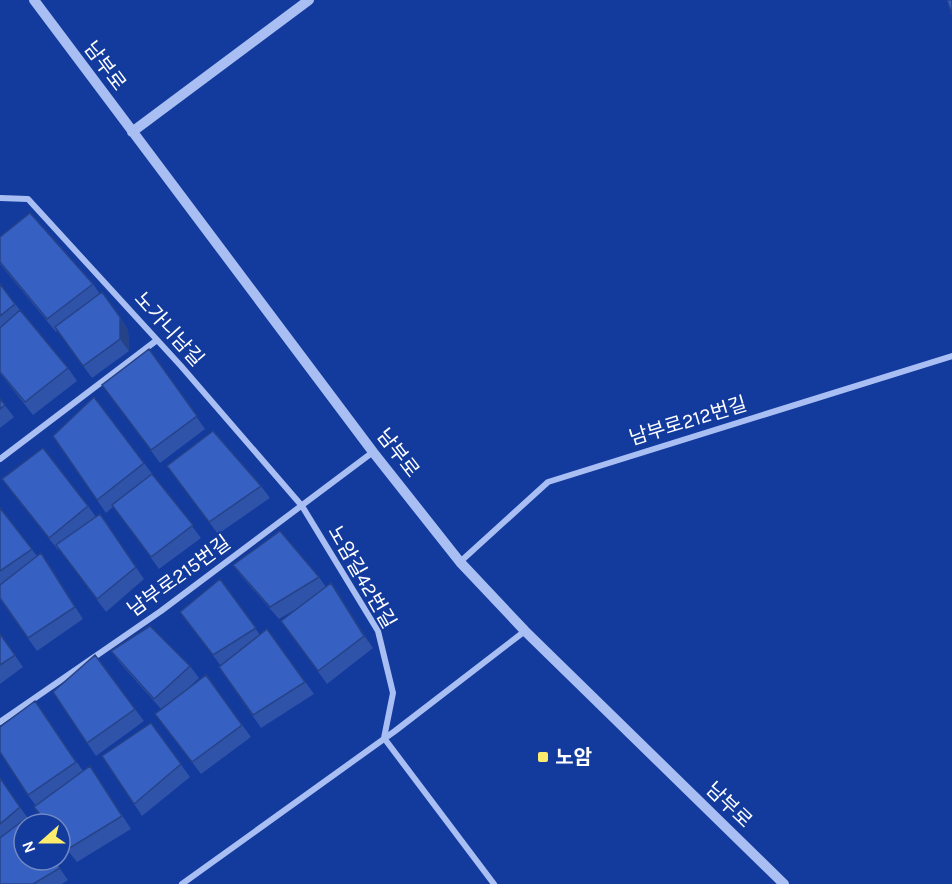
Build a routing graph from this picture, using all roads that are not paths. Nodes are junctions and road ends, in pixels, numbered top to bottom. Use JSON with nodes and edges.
{"nodes":[{"id":1,"x":34,"y":0,"type":"edge"},
{"id":2,"x":309,"y":0,"type":"edge"},
{"id":3,"x":132,"y":132,"type":"junction"},
{"id":4,"x":0,"y":198,"type":"edge"},
{"id":5,"x":158,"y":340,"type":"junction"},
{"id":6,"x":952,"y":356,"type":"edge"},
{"id":7,"x":374,"y":452,"type":"junction"},
{"id":8,"x":0,"y":459,"type":"edge"},
{"id":9,"x":302,"y":506,"type":"junction"},
{"id":10,"x":460,"y":562,"type":"junction"},
{"id":11,"x":525,"y":631,"type":"junction"},
{"id":12,"x":0,"y":722,"type":"edge"},
{"id":13,"x":384,"y":738,"type":"junction"},
{"id":14,"x":182,"y":884,"type":"edge"},
{"id":15,"x":494,"y":884,"type":"edge"},
{"id":16,"x":784,"y":884,"type":"edge"}],
"edges":[{"from":1,"to":3,"type":"street","name":"남부로"},
{"from":2,"to":3,"type":"street"},
{"from":3,"to":7,"type":"street","name":"남부로"},
{"from":4,"to":5,"type":"street","name":"노가니남길"},
{"from":5,"to":8,"type":"street"},
{"from":5,"to":9,"type":"street","name":"노가니남길"},
{"from":6,"to":10,"type":"street","name":"남부로212번길"},
{"from":7,"to":9,"type":"street","name":"남부로215번길"},
{"from":7,"to":10,"type":"street","name":"남부로"},
{"from":9,"to":12,"type":"street","name":"남부로215번길"},
{"from":9,"to":13,"type":"street","name":"노암길42번길"},
{"from":10,"to":11,"type":"street","name":"남부로"},
{"from":11,"to":13,"type":"street"},
{"from":11,"to":16,"type":"street","name":"남부로"},
{"from":13,"to":14,"type":"street"},
{"from":13,"to":15,"type":"street"}]}
